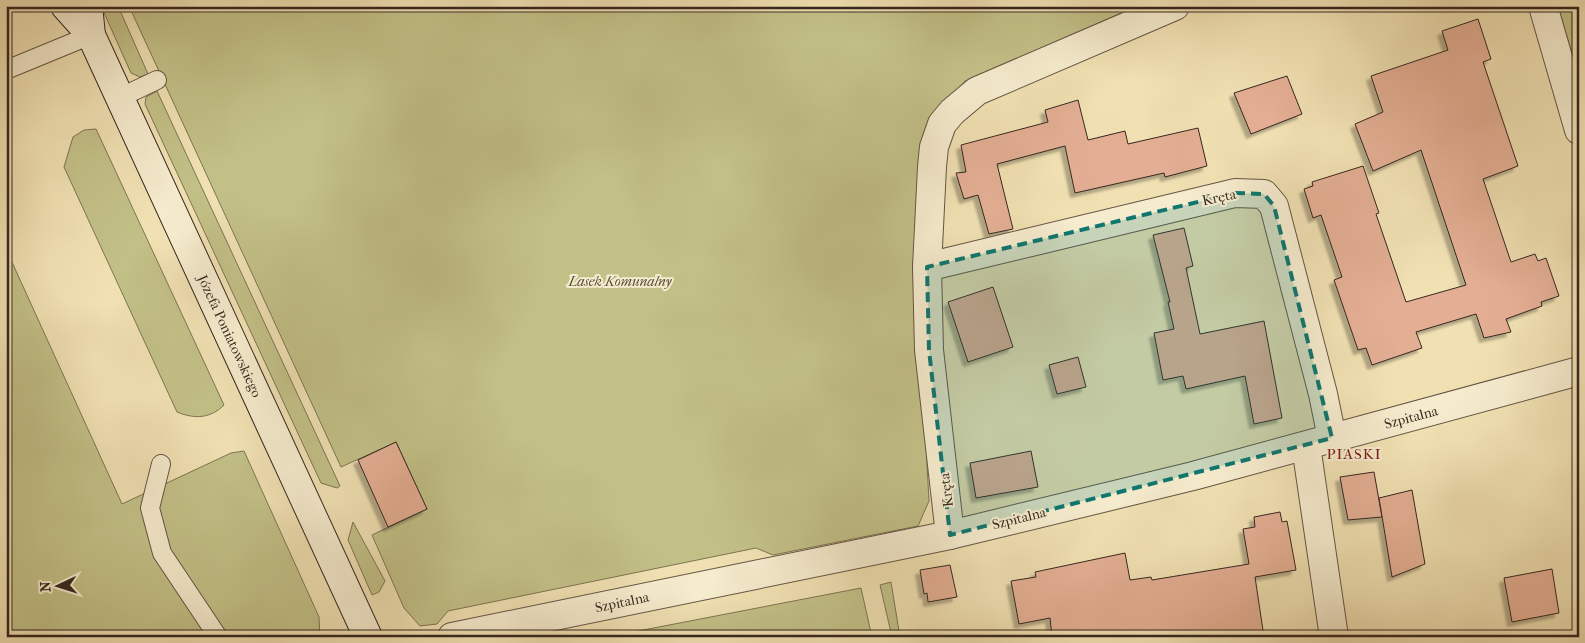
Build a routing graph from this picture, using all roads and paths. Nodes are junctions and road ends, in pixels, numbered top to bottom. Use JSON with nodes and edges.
{"nodes":[{"id":1,"x":65,"y":6,"type":"edge"},
{"id":2,"x":88,"y":6,"type":"edge"},
{"id":3,"x":1175,"y":6,"type":"edge"},
{"id":4,"x":1543,"y":6,"type":"edge"},
{"id":5,"x":91,"y":35,"type":"junction"},
{"id":6,"x":6,"y":70,"type":"edge"},
{"id":7,"x":157,"y":80,"type":"dead end"},
{"id":8,"x":119,"y":98,"type":"junction"},
{"id":9,"x":1579,"y":130,"type":"edge"},
{"id":10,"x":927,"y":267,"type":"junction"},
{"id":11,"x":1579,"y":371,"type":"edge"},
{"id":12,"x":1332,"y":438,"type":"junction"},
{"id":13,"x":1306,"y":446,"type":"junction"},
{"id":14,"x":161,"y":464,"type":"dead end"},
{"id":15,"x":950,"y":535,"type":"junction"},
{"id":16,"x":218,"y":637,"type":"edge"},
{"id":17,"x":368,"y":637,"type":"edge"},
{"id":18,"x":452,"y":637,"type":"edge"},
{"id":19,"x":1334,"y":637,"type":"edge"}],
"edges":[{"from":1,"to":5,"type":"street","name":"Józefa Poniatowskiego"},
{"from":2,"to":5,"type":"street","name":"Józefa Poniatowskiego"},
{"from":3,"to":10,"type":"street","name":"Kręta"},
{"from":4,"to":9,"type":"street"},
{"from":5,"to":6,"type":"lane"},
{"from":5,"to":8,"type":"street","name":"Józefa Poniatowskiego"},
{"from":7,"to":8,"type":"lane"},
{"from":8,"to":17,"type":"street","name":"Józefa Poniatowskiego"},
{"from":10,"to":12,"type":"street","name":"Kręta"},
{"from":10,"to":15,"type":"street","name":"Kręta"},
{"from":11,"to":12,"type":"street","name":"Szpitalna"},
{"from":12,"to":13,"type":"street","name":"Szpitalna"},
{"from":13,"to":15,"type":"street","name":"Szpitalna"},
{"from":13,"to":19,"type":"street"},
{"from":14,"to":16,"type":"lane"},
{"from":15,"to":18,"type":"street","name":"Szpitalna"}]}
